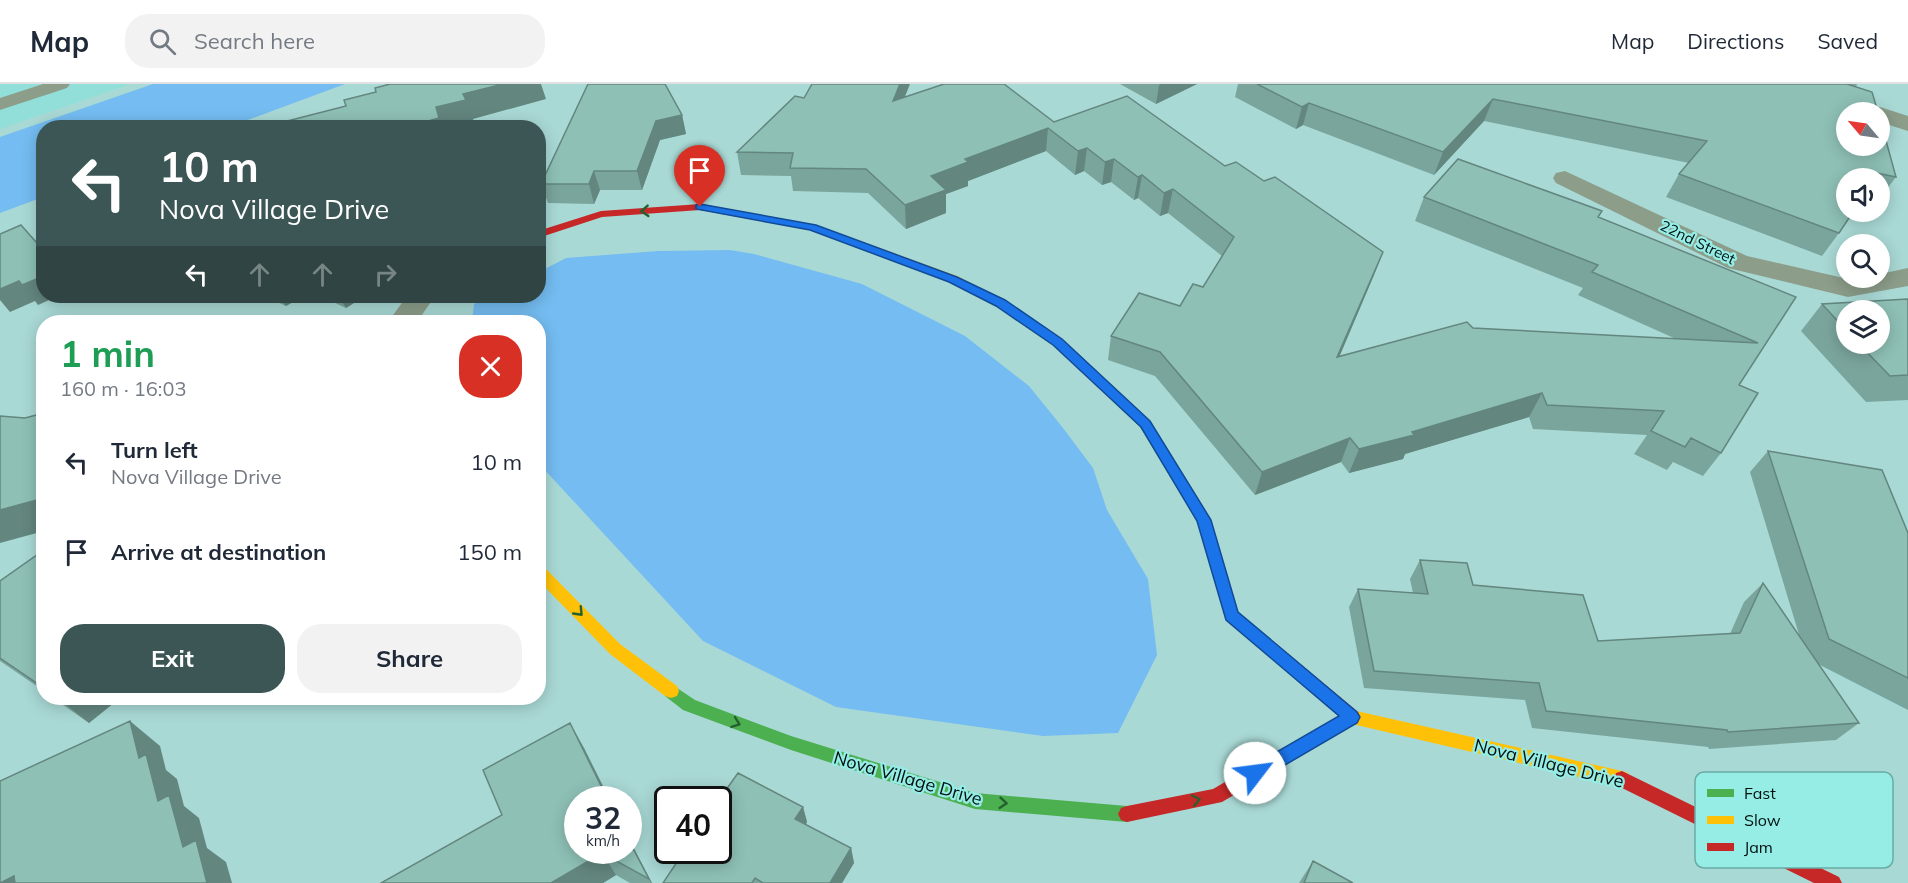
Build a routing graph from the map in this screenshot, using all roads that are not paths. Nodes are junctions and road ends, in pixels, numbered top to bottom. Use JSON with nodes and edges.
{"nodes":[{"id":1,"x":61,"y":84,"type":"edge"},
{"id":2,"x":0,"y":104,"type":"edge"},
{"id":3,"x":1890,"y":118,"type":"edge"},
{"id":4,"x":1908,"y":124,"type":"edge"},
{"id":5,"x":1565,"y":178,"type":"dead end"},
{"id":6,"x":546,"y":232,"type":"edge"},
{"id":7,"x":1908,"y":276,"type":"edge"},
{"id":8,"x":546,"y":578,"type":"edge"},
{"id":9,"x":1352,"y":717,"type":"junction"},
{"id":10,"x":1695,"y":815,"type":"edge"},
{"id":11,"x":1803,"y":868,"type":"edge"},
{"id":12,"x":1833,"y":883,"type":"edge"}],
"edges":[{"from":1,"to":2,"type":"lane"},
{"from":3,"to":4,"type":"street"},
{"from":5,"to":7,"type":"street","name":"22nd Street"},
{"from":9,"to":6,"type":"street","name":"Nova Village Drive","one_way":true},
{"from":8,"to":9,"type":"street","name":"Nova Village Drive","one_way":true},
{"from":9,"to":10,"type":"street","name":"Nova Village Drive"},
{"from":11,"to":12,"type":"street","name":"Nova Village Drive"}]}
